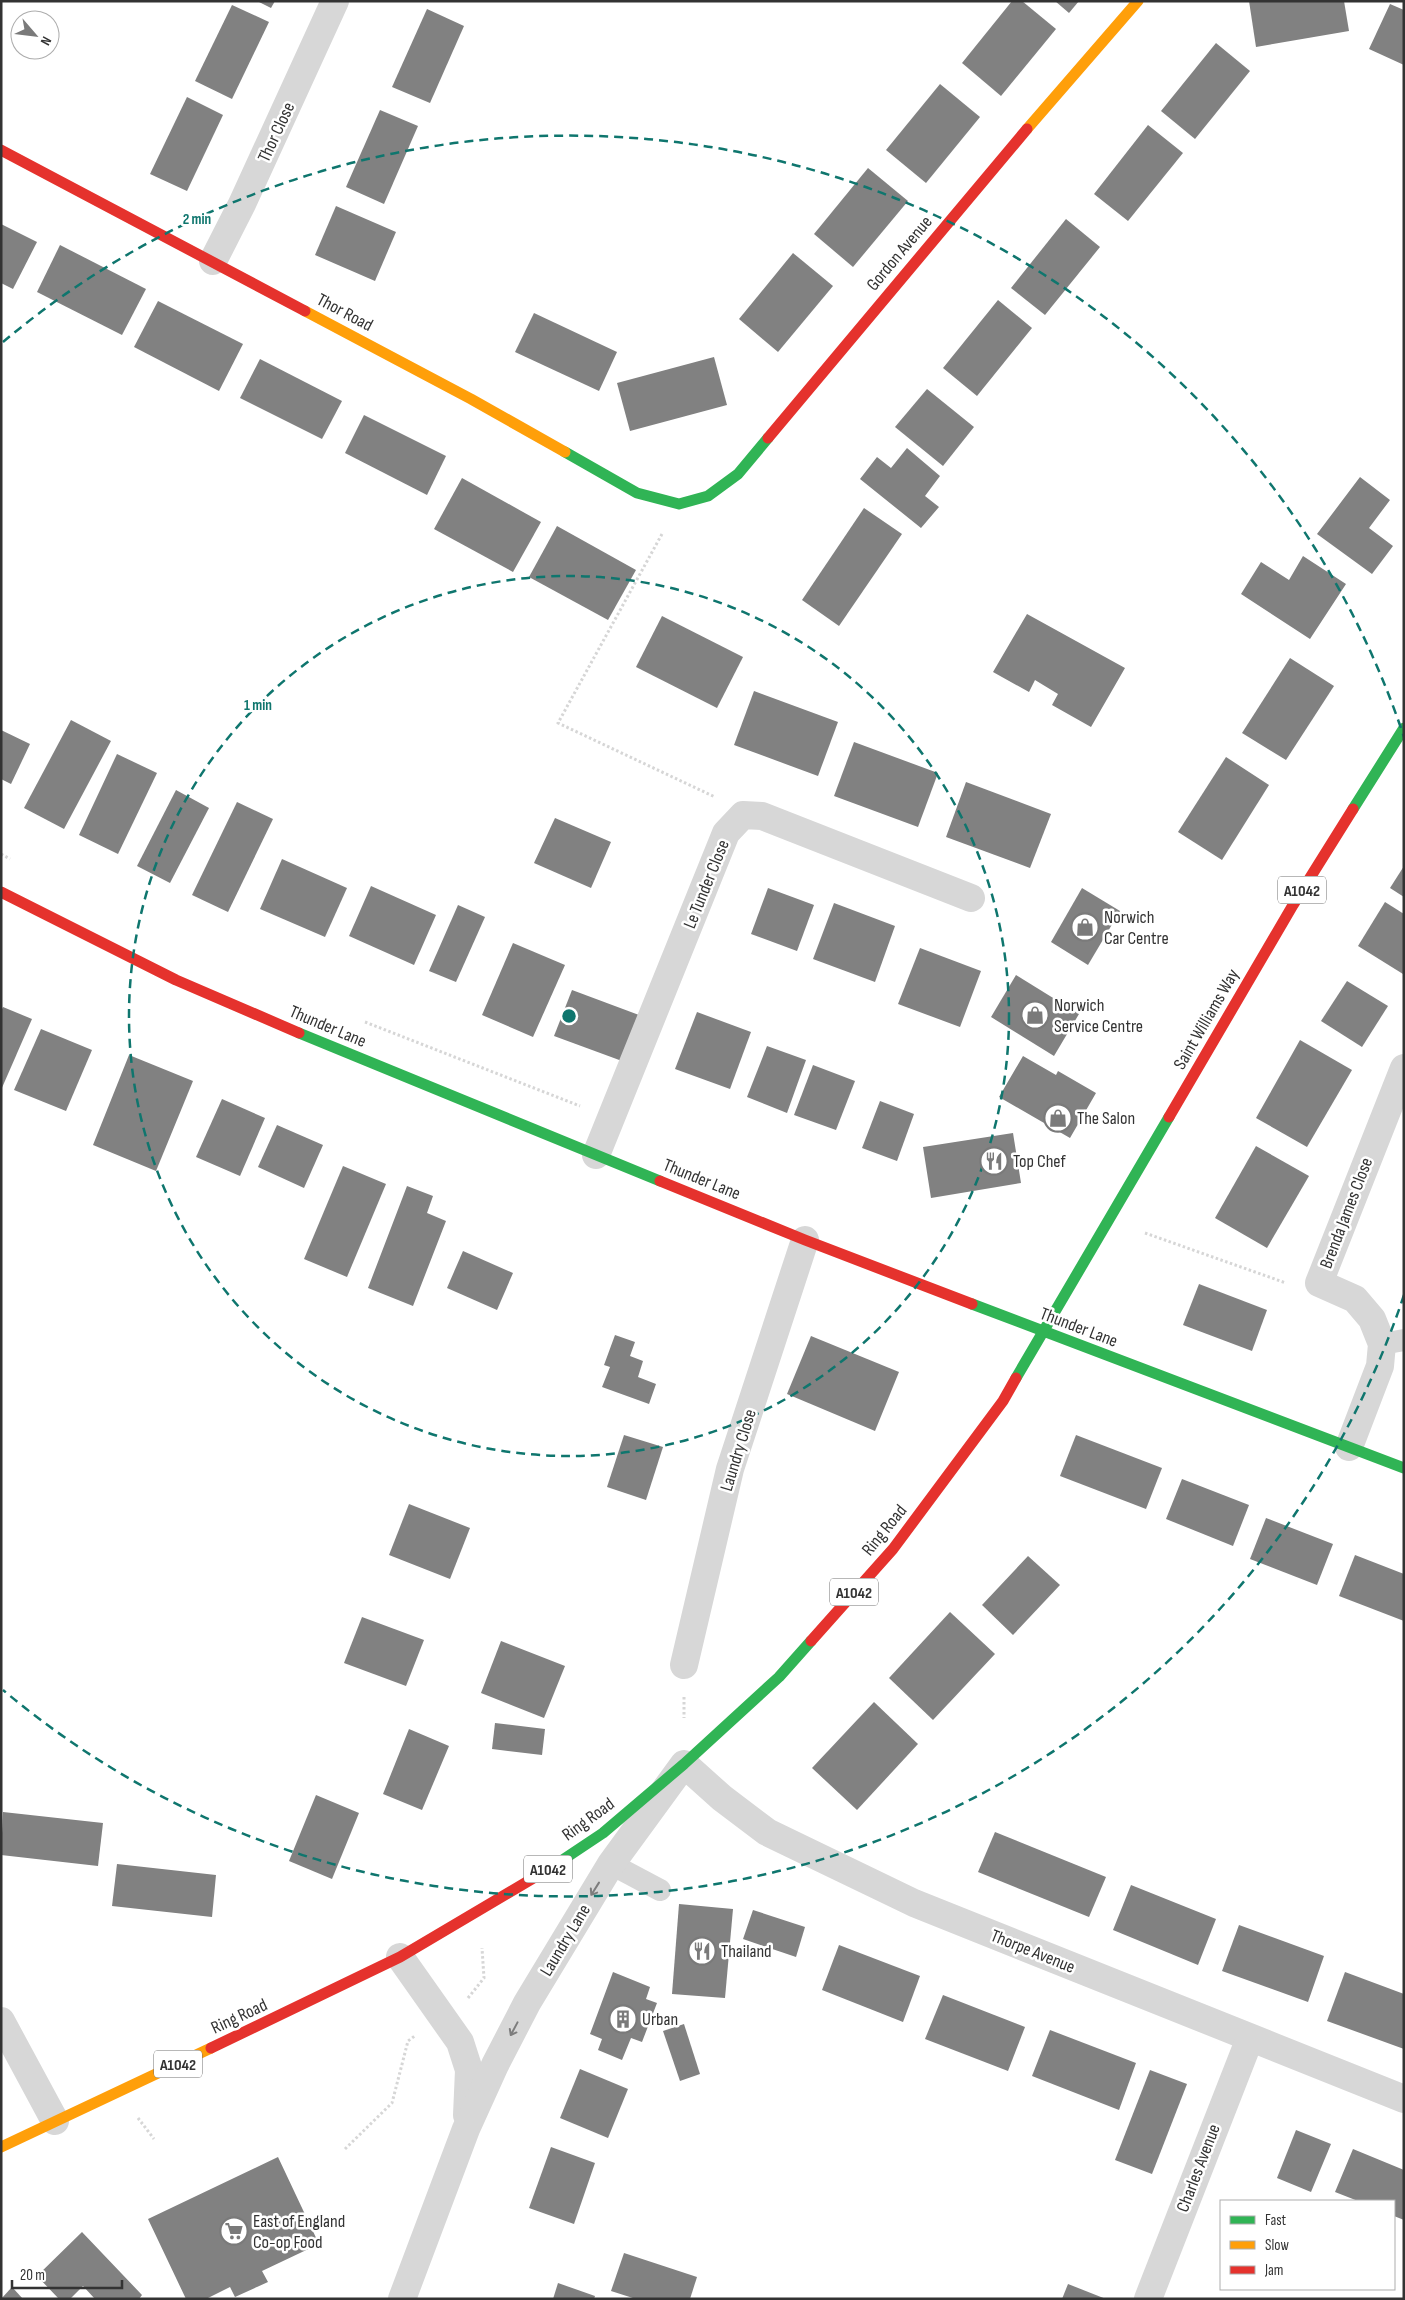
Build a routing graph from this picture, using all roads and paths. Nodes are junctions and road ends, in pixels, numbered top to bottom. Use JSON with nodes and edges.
{"nodes":[{"id":1,"x":335,"y":1,"type":"edge"},
{"id":2,"x":1138,"y":1,"type":"edge"},
{"id":3,"x":1,"y":150,"type":"edge"},
{"id":4,"x":213,"y":260,"type":"junction"},
{"id":5,"x":675,"y":504,"type":"junction"},
{"id":6,"x":1404,"y":728,"type":"edge"},
{"id":7,"x":742,"y":815,"type":"junction"},
{"id":8,"x":1,"y":854,"type":"edge"},
{"id":9,"x":19,"y":863,"type":"dead end"},
{"id":10,"x":1,"y":892,"type":"edge"},
{"id":11,"x":971,"y":898,"type":"dead end"},
{"id":12,"x":356,"y":1019,"type":"dead end"},
{"id":13,"x":1404,"y":1068,"type":"edge"},
{"id":14,"x":611,"y":1118,"type":"junction"},
{"id":15,"x":596,"y":1155,"type":"junction"},
{"id":16,"x":1145,"y":1233,"type":"dead end"},
{"id":17,"x":805,"y":1240,"type":"junction"},
{"id":18,"x":1319,"y":1283,"type":"junction"},
{"id":19,"x":1045,"y":1332,"type":"junction"},
{"id":20,"x":1393,"y":1342,"type":"edge"},
{"id":21,"x":1349,"y":1447,"type":"junction"},
{"id":22,"x":1404,"y":1468,"type":"edge"},
{"id":23,"x":684,"y":1665,"type":"joint"},
{"id":24,"x":684,"y":1764,"type":"junction"},
{"id":25,"x":611,"y":1864,"type":"junction"},
{"id":26,"x":660,"y":1890,"type":"dead end"},
{"id":27,"x":467,"y":1918,"type":"junction"},
{"id":28,"x":400,"y":1958,"type":"junction"},
{"id":29,"x":443,"y":2016,"type":"junction"},
{"id":30,"x":1,"y":2021,"type":"edge"},
{"id":31,"x":1250,"y":2038,"type":"junction"},
{"id":32,"x":10,"y":2052,"type":"edge"},
{"id":33,"x":1404,"y":2099,"type":"edge"},
{"id":34,"x":138,"y":2118,"type":"dead end"},
{"id":35,"x":56,"y":2121,"type":"junction"},
{"id":36,"x":466,"y":2128,"type":"junction"},
{"id":37,"x":154,"y":2139,"type":"dead end"},
{"id":38,"x":1,"y":2147,"type":"edge"},
{"id":39,"x":345,"y":2149,"type":"dead end"},
{"id":40,"x":402,"y":2299,"type":"edge"},
{"id":41,"x":1148,"y":2299,"type":"edge"}],
"edges":[{"from":1,"to":4,"type":"street","name":"Thor Close"},
{"from":2,"to":5,"type":"main road","name":"Gordon Avenue"},
{"from":3,"to":4,"type":"main road","name":"Thor Road"},
{"from":4,"to":5,"type":"main road","name":"Thor Road"},
{"from":5,"to":7,"type":"path"},
{"from":6,"to":19,"type":"main road","name":"Saint Williams Way","number":"A1042"},
{"from":7,"to":11,"type":"street"},
{"from":7,"to":14,"type":"street","name":"Le Tunder Close"},
{"from":8,"to":9,"type":"path"},
{"from":10,"to":15,"type":"main road","name":"Thunder Lane"},
{"from":12,"to":14,"type":"path"},
{"from":13,"to":18,"type":"street","name":"Brenda James Close"},
{"from":14,"to":15,"type":"street","name":"Le Tunder Close"},
{"from":15,"to":17,"type":"main road","name":"Thunder Lane"},
{"from":16,"to":18,"type":"path"},
{"from":17,"to":19,"type":"main road","name":"Thunder Lane"},
{"from":17,"to":23,"type":"street","name":"Laundry Close"},
{"from":18,"to":20,"type":"street","name":"Brenda James Close"},
{"from":19,"to":21,"type":"main road","name":"Thunder Lane"},
{"from":19,"to":24,"type":"main road","name":"Ring Road","number":"A1042"},
{"from":20,"to":21,"type":"street","name":"Brenda James Close"},
{"from":21,"to":22,"type":"main road","name":"Thunder Lane"},
{"from":23,"to":24,"type":"path"},
{"from":24,"to":25,"type":"street","name":"Laundry Lane"},
{"from":24,"to":27,"type":"main road","name":"Ring Road","number":"A1042"},
{"from":24,"to":31,"type":"street","name":"Thorpe Avenue"},
{"from":25,"to":26,"type":"lane"},
{"from":25,"to":36,"type":"street","name":"Laundry Lane","one_way":true},
{"from":27,"to":28,"type":"main road","name":"Ring Road","number":"A1042"},
{"from":27,"to":29,"type":"path"},
{"from":28,"to":29,"type":"street","name":"Laundry Lane"},
{"from":28,"to":35,"type":"main road","name":"Ring Road","number":"A1042"},
{"from":29,"to":36,"type":"street","name":"Laundry Lane"},
{"from":29,"to":39,"type":"path"},
{"from":30,"to":32,"type":"street"},
{"from":31,"to":33,"type":"street","name":"Thorpe Avenue"},
{"from":31,"to":41,"type":"street","name":"Charles Avenue"},
{"from":32,"to":35,"type":"street"},
{"from":34,"to":37,"type":"path"},
{"from":35,"to":38,"type":"main road","name":"Ring Road","number":"A1042"},
{"from":36,"to":40,"type":"street","name":"Laundry Lane"}]}
